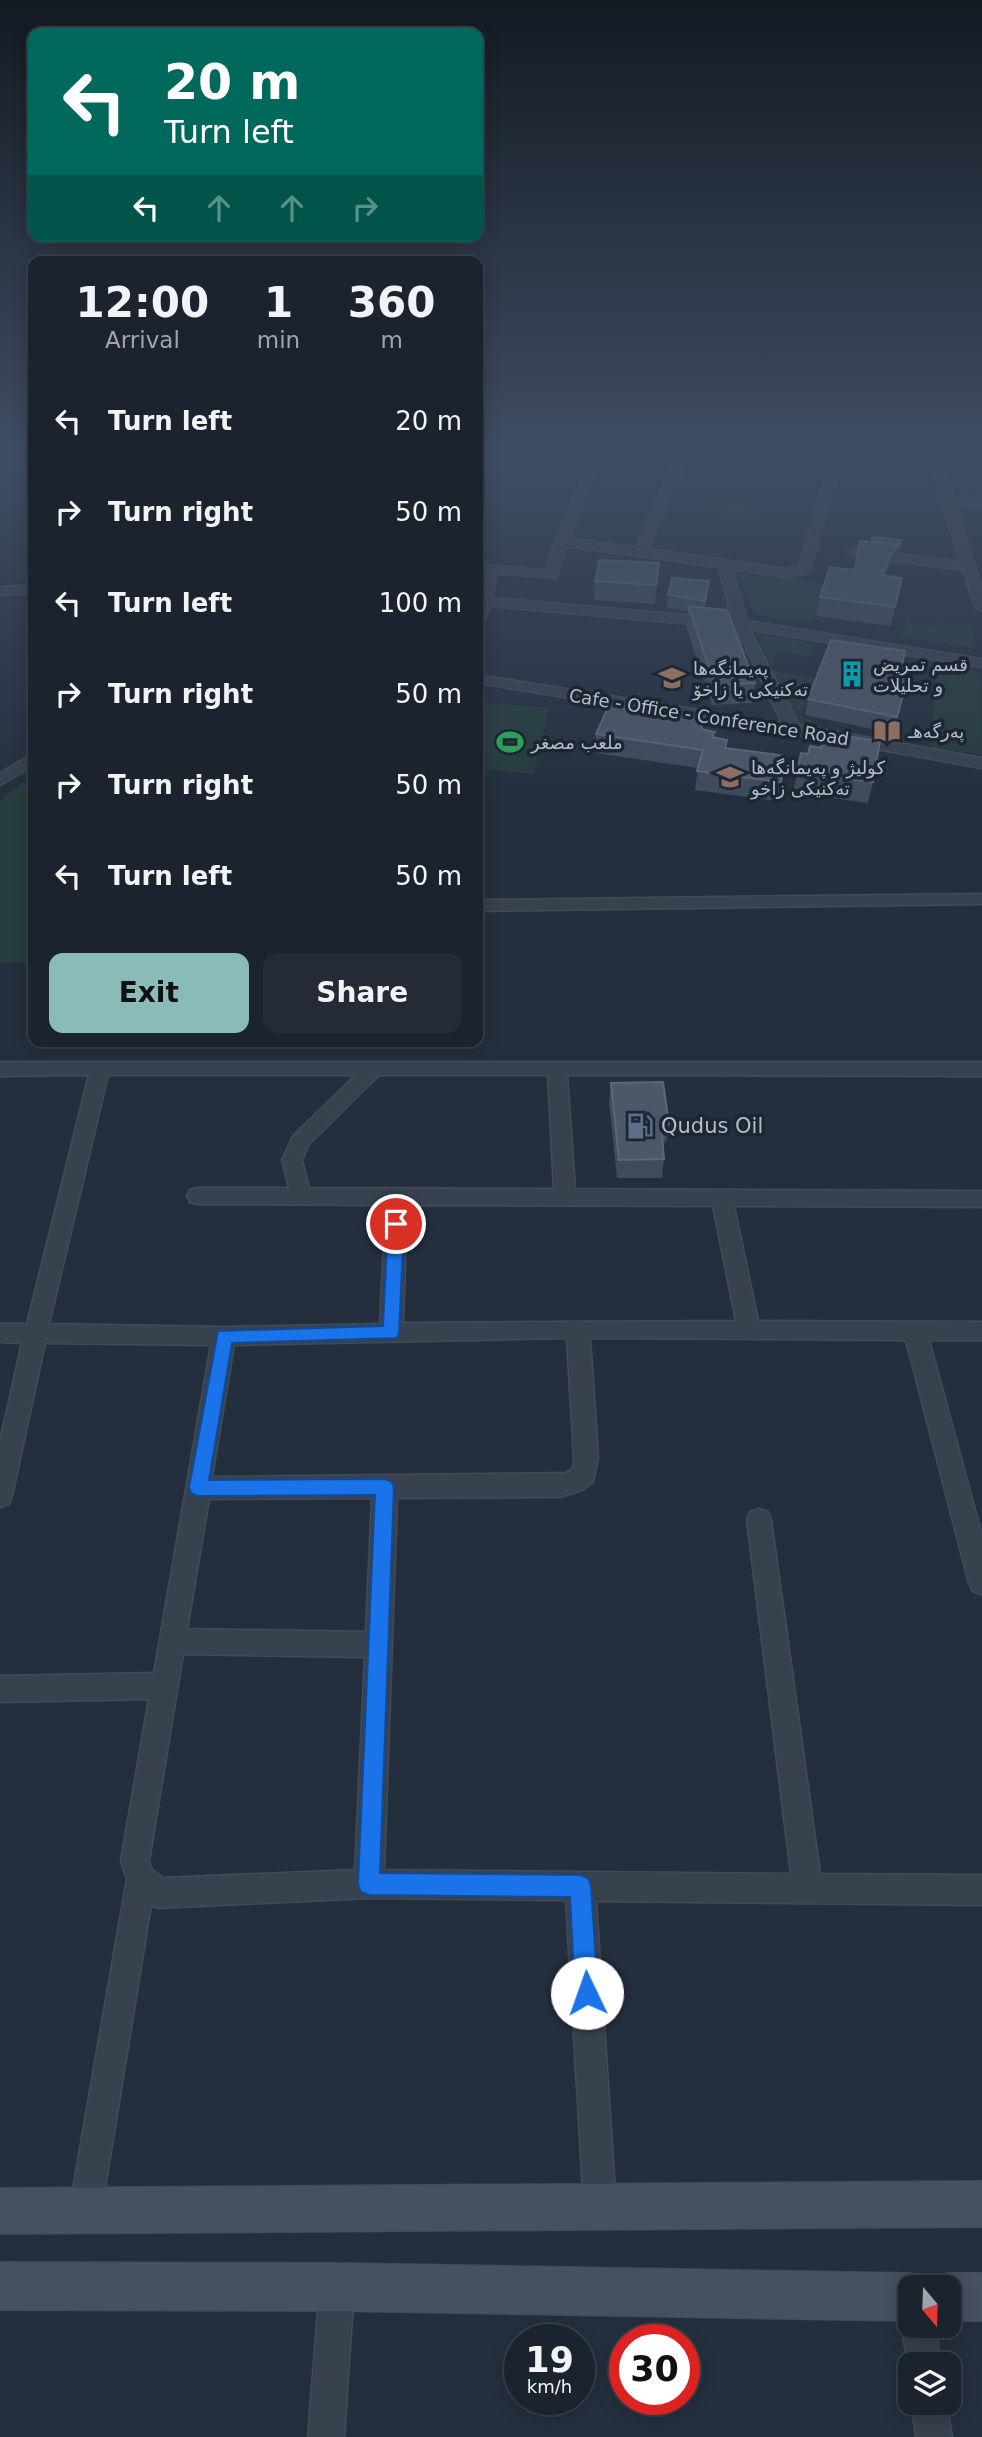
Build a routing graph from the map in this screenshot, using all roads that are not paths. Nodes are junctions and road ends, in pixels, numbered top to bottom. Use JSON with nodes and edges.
{"nodes":[{"id":1,"x":517,"y":572,"type":"edge"},
{"id":2,"x":552,"y":572,"type":"edge"},
{"id":3,"x":726,"y":572,"type":"edge"},
{"id":4,"x":974,"y":574,"type":"edge"},
{"id":5,"x":489,"y":579,"type":"dead end"},
{"id":6,"x":28,"y":589,"type":"edge"},
{"id":7,"x":0,"y":591,"type":"edge"},
{"id":8,"x":483,"y":594,"type":"edge"},
{"id":9,"x":483,"y":601,"type":"edge"},
{"id":10,"x":982,"y":607,"type":"edge"},
{"id":11,"x":738,"y":624,"type":"junction"},
{"id":12,"x":982,"y":663,"type":"edge"},
{"id":13,"x":483,"y":680,"type":"edge"},
{"id":14,"x":793,"y":729,"type":"junction"},
{"id":15,"x":28,"y":762,"type":"edge"},
{"id":16,"x":982,"y":764,"type":"edge"},
{"id":17,"x":0,"y":780,"type":"edge"},
{"id":18,"x":982,"y":899,"type":"edge"},
{"id":19,"x":483,"y":906,"type":"edge"},
{"id":20,"x":100,"y":1068,"type":"junction"},
{"id":21,"x":375,"y":1068,"type":"junction"},
{"id":22,"x":557,"y":1068,"type":"junction"},
{"id":23,"x":0,"y":1069,"type":"edge"},
{"id":24,"x":982,"y":1069,"type":"edge"},
{"id":25,"x":197,"y":1196,"type":"dead end"},
{"id":26,"x":302,"y":1197,"type":"junction"},
{"id":27,"x":397,"y":1197,"type":"junction"},
{"id":28,"x":565,"y":1197,"type":"junction"},
{"id":29,"x":722,"y":1199,"type":"junction"},
{"id":30,"x":982,"y":1199,"type":"edge"},
{"id":31,"x":578,"y":1329,"type":"junction"},
{"id":32,"x":915,"y":1330,"type":"junction"},
{"id":33,"x":749,"y":1331,"type":"junction"},
{"id":34,"x":982,"y":1331,"type":"edge"},
{"id":35,"x":36,"y":1332,"type":"junction"},
{"id":36,"x":0,"y":1333,"type":"edge"},
{"id":37,"x":391,"y":1333,"type":"junction"},
{"id":38,"x":224,"y":1336,"type":"junction"},
{"id":39,"x":384,"y":1487,"type":"junction"},
{"id":40,"x":198,"y":1488,"type":"junction"},
{"id":41,"x":0,"y":1496,"type":"edge"},
{"id":42,"x":759,"y":1520,"type":"dead end"},
{"id":43,"x":982,"y":1583,"type":"edge"},
{"id":44,"x":172,"y":1641,"type":"junction"},
{"id":45,"x":378,"y":1645,"type":"junction"},
{"id":46,"x":164,"y":1686,"type":"junction"},
{"id":47,"x":0,"y":1689,"type":"edge"},
{"id":48,"x":141,"y":1879,"type":"junction"},
{"id":49,"x":369,"y":1884,"type":"junction"},
{"id":50,"x":580,"y":1886,"type":"junction"},
{"id":51,"x":807,"y":1888,"type":"junction"},
{"id":52,"x":982,"y":1890,"type":"edge"},
{"id":53,"x":982,"y":2204,"type":"edge"},
{"id":54,"x":600,"y":2207,"type":"junction"},
{"id":55,"x":0,"y":2211,"type":"edge"},
{"id":56,"x":85,"y":2212,"type":"junction"},
{"id":57,"x":0,"y":2286,"type":"edge"},
{"id":58,"x":337,"y":2287,"type":"junction"},
{"id":59,"x":898,"y":2297,"type":"edge"},
{"id":60,"x":961,"y":2297,"type":"edge"},
{"id":61,"x":982,"y":2297,"type":"edge"},
{"id":62,"x":931,"y":2415,"type":"edge"},
{"id":63,"x":326,"y":2437,"type":"edge"},
{"id":64,"x":934,"y":2437,"type":"edge"}],
"edges":[{"from":1,"to":2,"type":"street"},
{"from":3,"to":11,"type":"street"},
{"from":4,"to":10,"type":"street"},
{"from":5,"to":8,"type":"street"},
{"from":6,"to":7,"type":"street"},
{"from":9,"to":11,"type":"street"},
{"from":11,"to":12,"type":"street"},
{"from":11,"to":14,"type":"street"},
{"from":13,"to":14,"type":"street","name":"Cafe - Office - Conference Road"},
{"from":14,"to":16,"type":"street","name":"Cafe - Office - Conference Road"},
{"from":15,"to":17,"type":"street"},
{"from":18,"to":19,"type":"street"},
{"from":20,"to":21,"type":"street"},
{"from":20,"to":23,"type":"street"},
{"from":20,"to":35,"type":"street"},
{"from":21,"to":22,"type":"street"},
{"from":21,"to":26,"type":"street"},
{"from":22,"to":24,"type":"street"},
{"from":22,"to":28,"type":"street"},
{"from":25,"to":26,"type":"street"},
{"from":26,"to":27,"type":"street"},
{"from":27,"to":28,"type":"street"},
{"from":27,"to":37,"type":"street"},
{"from":28,"to":29,"type":"street"},
{"from":29,"to":30,"type":"street"},
{"from":29,"to":33,"type":"street"},
{"from":31,"to":33,"type":"street"},
{"from":31,"to":37,"type":"street"},
{"from":31,"to":39,"type":"street"},
{"from":32,"to":33,"type":"street"},
{"from":32,"to":34,"type":"street"},
{"from":32,"to":43,"type":"street"},
{"from":35,"to":36,"type":"street"},
{"from":35,"to":38,"type":"street"},
{"from":35,"to":41,"type":"street"},
{"from":37,"to":38,"type":"street"},
{"from":38,"to":40,"type":"street"},
{"from":39,"to":40,"type":"street"},
{"from":39,"to":45,"type":"street"},
{"from":40,"to":44,"type":"street"},
{"from":42,"to":51,"type":"street"},
{"from":44,"to":45,"type":"street"},
{"from":44,"to":46,"type":"street"},
{"from":45,"to":49,"type":"street"},
{"from":46,"to":47,"type":"street"},
{"from":46,"to":48,"type":"street"},
{"from":48,"to":49,"type":"street"},
{"from":48,"to":56,"type":"street"},
{"from":49,"to":50,"type":"street"},
{"from":50,"to":51,"type":"street"},
{"from":50,"to":54,"type":"street"},
{"from":51,"to":52,"type":"street"},
{"from":53,"to":54,"type":"main road"},
{"from":54,"to":56,"type":"main road"},
{"from":55,"to":56,"type":"main road"},
{"from":57,"to":58,"type":"main road"},
{"from":58,"to":59,"type":"main road"},
{"from":58,"to":63,"type":"street"},
{"from":60,"to":61,"type":"main road"},
{"from":62,"to":64,"type":"street"}]}
